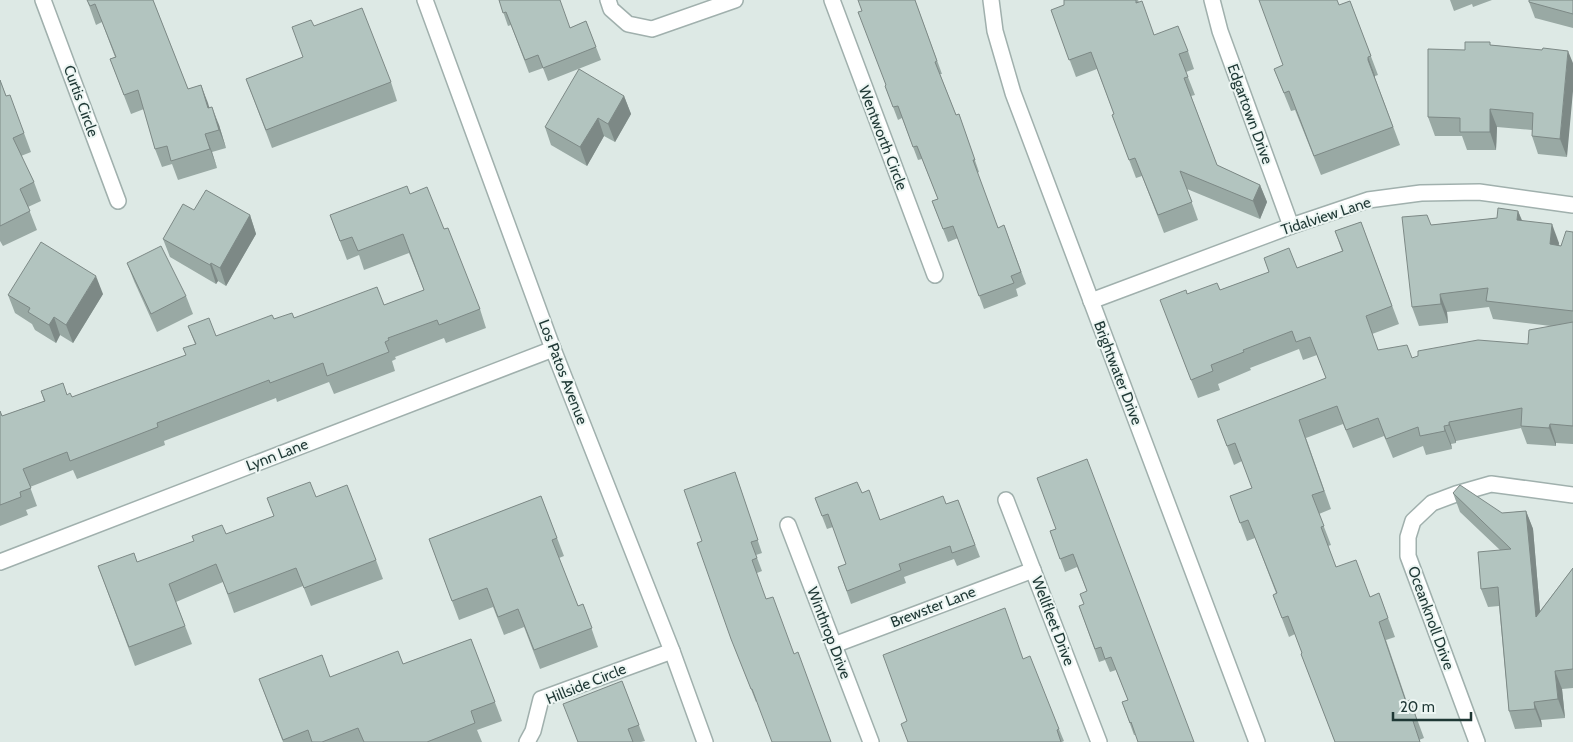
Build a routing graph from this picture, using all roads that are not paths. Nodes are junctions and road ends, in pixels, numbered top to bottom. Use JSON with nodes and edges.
{"nodes":[{"id":1,"x":43,"y":0,"type":"edge"},
{"id":2,"x":424,"y":0,"type":"edge"},
{"id":3,"x":608,"y":0,"type":"edge"},
{"id":4,"x":735,"y":0,"type":"edge"},
{"id":5,"x":832,"y":0,"type":"edge"},
{"id":6,"x":991,"y":0,"type":"edge"},
{"id":7,"x":1212,"y":0,"type":"edge"},
{"id":8,"x":118,"y":201,"type":"dead end"},
{"id":9,"x":1573,"y":205,"type":"edge"},
{"id":10,"x":1291,"y":226,"type":"junction"},
{"id":11,"x":935,"y":275,"type":"dead end"},
{"id":12,"x":1091,"y":301,"type":"junction"},
{"id":13,"x":553,"y":349,"type":"junction"},
{"id":14,"x":1573,"y":495,"type":"edge"},
{"id":15,"x":1006,"y":500,"type":"dead end"},
{"id":16,"x":788,"y":525,"type":"dead end"},
{"id":17,"x":0,"y":562,"type":"edge"},
{"id":18,"x":1033,"y":570,"type":"junction"},
{"id":19,"x":834,"y":645,"type":"junction"},
{"id":20,"x":672,"y":651,"type":"junction"},
{"id":21,"x":527,"y":742,"type":"edge"},
{"id":22,"x":704,"y":742,"type":"edge"},
{"id":23,"x":871,"y":742,"type":"edge"},
{"id":24,"x":1099,"y":742,"type":"edge"},
{"id":25,"x":1257,"y":742,"type":"edge"},
{"id":26,"x":1477,"y":742,"type":"edge"}],
"edges":[{"from":1,"to":8,"type":"street","name":"Curtis Circle"},
{"from":2,"to":13,"type":"street","name":"Los Patos Avenue"},
{"from":3,"to":4,"type":"street"},
{"from":5,"to":11,"type":"street","name":"Wentworth Circle"},
{"from":6,"to":12,"type":"street","name":"Brightwater Drive"},
{"from":7,"to":10,"type":"street","name":"Edgartown Drive"},
{"from":9,"to":10,"type":"street","name":"Tidalview Lane"},
{"from":10,"to":12,"type":"street","name":"Tidalview Lane"},
{"from":12,"to":25,"type":"street","name":"Brightwater Drive"},
{"from":13,"to":17,"type":"street","name":"Lynn Lane"},
{"from":13,"to":20,"type":"street","name":"Los Patos Avenue"},
{"from":14,"to":26,"type":"street","name":"Oceanknoll Drive"},
{"from":15,"to":18,"type":"street","name":"Wellfleet Drive"},
{"from":16,"to":19,"type":"street","name":"Winthrop Drive"},
{"from":18,"to":19,"type":"street","name":"Brewster Lane"},
{"from":18,"to":24,"type":"street","name":"Wellfleet Drive"},
{"from":19,"to":23,"type":"street","name":"Winthrop Drive"},
{"from":20,"to":21,"type":"street","name":"Hillside Circle"},
{"from":20,"to":22,"type":"street","name":"Los Patos Avenue"}]}
